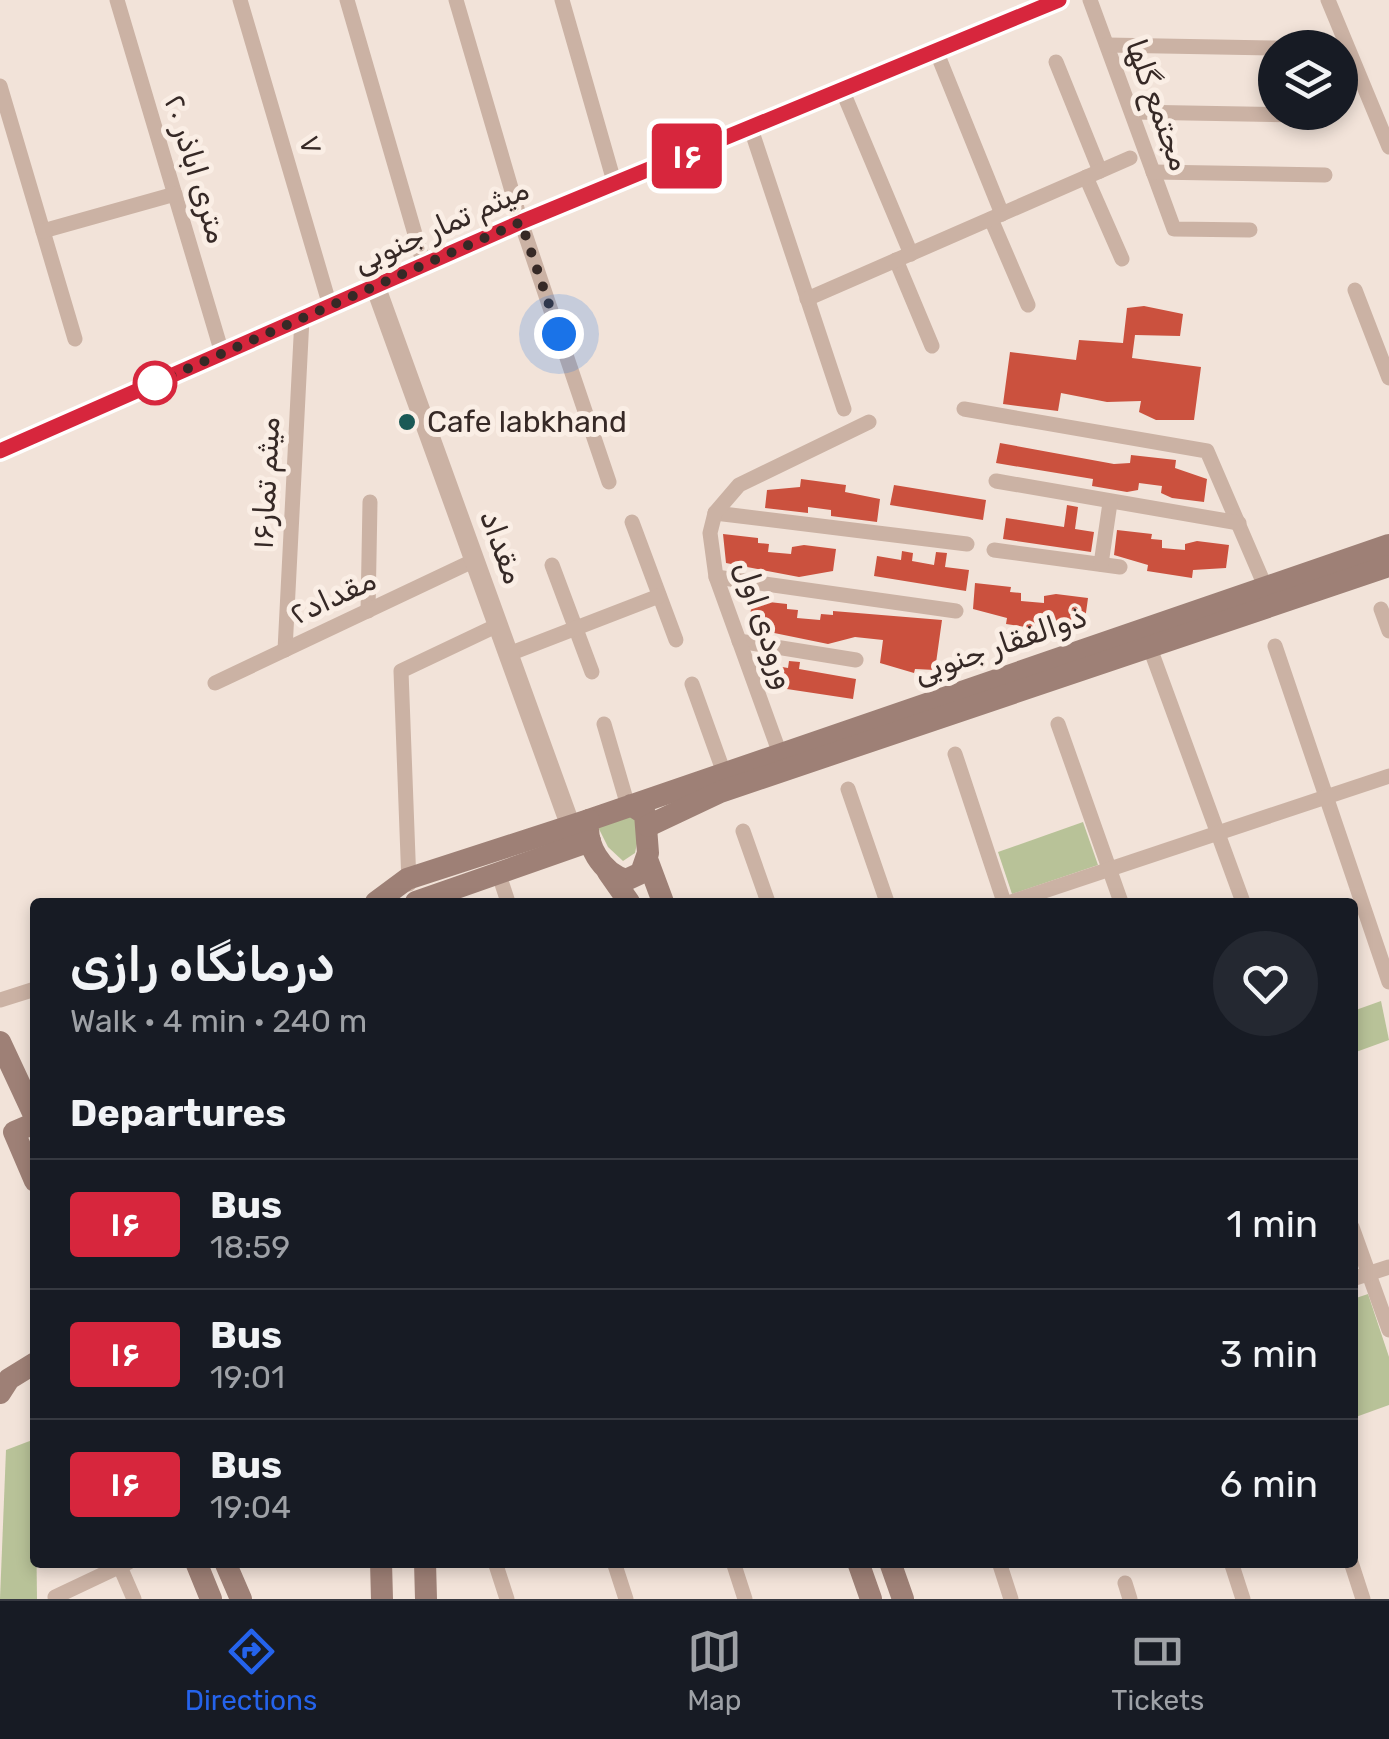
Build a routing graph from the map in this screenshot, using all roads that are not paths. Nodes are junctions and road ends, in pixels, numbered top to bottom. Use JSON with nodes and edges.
{"nodes":[{"id":1,"x":116,"y":0,"type":"edge"},
{"id":2,"x":240,"y":0,"type":"edge"},
{"id":3,"x":348,"y":0,"type":"edge"},
{"id":4,"x":456,"y":0,"type":"edge"},
{"id":5,"x":562,"y":0,"type":"edge"},
{"id":6,"x":1059,"y":0,"type":"edge"},
{"id":7,"x":1090,"y":0,"type":"edge"},
{"id":8,"x":1328,"y":0,"type":"edge"},
{"id":9,"x":1107,"y":45,"type":"junction"},
{"id":10,"x":1258,"y":48,"type":"edge"},
{"id":11,"x":938,"y":53,"type":"junction"},
{"id":12,"x":1056,"y":62,"type":"dead end"},
{"id":13,"x":0,"y":86,"type":"edge"},
{"id":14,"x":843,"y":92,"type":"junction"},
{"id":15,"x":1132,"y":112,"type":"junction"},
{"id":16,"x":1258,"y":114,"type":"edge"},
{"id":17,"x":751,"y":129,"type":"junction"},
{"id":18,"x":1389,"y":147,"type":"edge"},
{"id":19,"x":1130,"y":158,"type":"dead end"},
{"id":20,"x":1154,"y":172,"type":"junction"},
{"id":21,"x":1093,"y":174,"type":"junction"},
{"id":22,"x":1324,"y":175,"type":"dead end"},
{"id":23,"x":615,"y":185,"type":"junction"},
{"id":24,"x":174,"y":194,"type":"junction"},
{"id":25,"x":996,"y":216,"type":"junction"},
{"id":26,"x":521,"y":222,"type":"junction"},
{"id":27,"x":1250,"y":230,"type":"dead end"},
{"id":28,"x":43,"y":232,"type":"junction"},
{"id":29,"x":903,"y":257,"type":"junction"},
{"id":30,"x":1122,"y":259,"type":"dead end"},
{"id":31,"x":424,"y":265,"type":"junction"},
{"id":32,"x":376,"y":288,"type":"junction"},
{"id":33,"x":1356,"y":290,"type":"dead end"},
{"id":34,"x":807,"y":299,"type":"junction"},
{"id":35,"x":1028,"y":305,"type":"dead end"},
{"id":36,"x":330,"y":306,"type":"junction"},
{"id":37,"x":302,"y":318,"type":"junction"},
{"id":38,"x":75,"y":339,"type":"dead end"},
{"id":39,"x":932,"y":346,"type":"dead end"},
{"id":40,"x":222,"y":353,"type":"junction"},
{"id":41,"x":1389,"y":378,"type":"edge"},
{"id":42,"x":844,"y":409,"type":"dead end"},
{"id":43,"x":964,"y":409,"type":"dead end"},
{"id":44,"x":870,"y":422,"type":"dead end"},
{"id":45,"x":5,"y":446,"type":"edge"},
{"id":46,"x":996,"y":481,"type":"dead end"},
{"id":47,"x":609,"y":482,"type":"dead end"},
{"id":48,"x":370,"y":502,"type":"dead end"},
{"id":49,"x":1110,"y":504,"type":"junction"},
{"id":50,"x":715,"y":512,"type":"junction"},
{"id":51,"x":632,"y":522,"type":"dead end"},
{"id":52,"x":1239,"y":524,"type":"junction"},
{"id":53,"x":967,"y":544,"type":"dead end"},
{"id":54,"x":1389,"y":545,"type":"edge"},
{"id":55,"x":994,"y":550,"type":"dead end"},
{"id":56,"x":475,"y":560,"type":"junction"},
{"id":57,"x":1101,"y":564,"type":"junction"},
{"id":58,"x":552,"y":565,"type":"dead end"},
{"id":59,"x":1389,"y":566,"type":"edge"},
{"id":60,"x":1120,"y":567,"type":"dead end"},
{"id":61,"x":716,"y":577,"type":"junction"},
{"id":62,"x":1265,"y":586,"type":"junction"},
{"id":63,"x":660,"y":596,"type":"junction"},
{"id":64,"x":1382,"y":609,"type":"dead end"},
{"id":65,"x":368,"y":610,"type":"junction"},
{"id":66,"x":956,"y":611,"type":"dead end"},
{"id":67,"x":498,"y":625,"type":"junction"},
{"id":68,"x":576,"y":628,"type":"junction"},
{"id":69,"x":1389,"y":632,"type":"edge"},
{"id":70,"x":676,"y":640,"type":"dead end"},
{"id":71,"x":739,"y":641,"type":"junction"},
{"id":72,"x":1276,"y":646,"type":"dead end"},
{"id":73,"x":1150,"y":648,"type":"junction"},
{"id":74,"x":285,"y":650,"type":"junction"},
{"id":75,"x":509,"y":654,"type":"junction"},
{"id":76,"x":856,"y":660,"type":"dead end"},
{"id":77,"x":592,"y":672,"type":"dead end"},
{"id":78,"x":215,"y":683,"type":"dead end"},
{"id":79,"x":692,"y":684,"type":"dead end"},
{"id":80,"x":1008,"y":684,"type":"junction"},
{"id":81,"x":604,"y":724,"type":"dead end"},
{"id":82,"x":1058,"y":724,"type":"dead end"},
{"id":83,"x":780,"y":754,"type":"junction"},
{"id":84,"x":955,"y":754,"type":"dead end"},
{"id":85,"x":1389,"y":776,"type":"edge"},
{"id":86,"x":732,"y":779,"type":"junction"},
{"id":87,"x":848,"y":789,"type":"dead end"},
{"id":88,"x":1326,"y":797,"type":"junction"},
{"id":89,"x":630,"y":806,"type":"junction"},
{"id":90,"x":648,"y":826,"type":"junction"},
{"id":91,"x":743,"y":831,"type":"dead end"},
{"id":92,"x":582,"y":833,"type":"junction"},
{"id":93,"x":1219,"y":833,"type":"junction"},
{"id":94,"x":647,"y":859,"type":"junction"},
{"id":95,"x":606,"y":869,"type":"junction"},
{"id":96,"x":1109,"y":870,"type":"junction"},
{"id":97,"x":498,"y":872,"type":"junction"},
{"id":98,"x":407,"y":879,"type":"junction"},
{"id":99,"x":381,"y":898,"type":"edge"},
{"id":100,"x":415,"y":898,"type":"edge"},
{"id":101,"x":428,"y":898,"type":"edge"},
{"id":102,"x":507,"y":898,"type":"edge"},
{"id":103,"x":626,"y":898,"type":"edge"},
{"id":104,"x":661,"y":898,"type":"edge"},
{"id":105,"x":767,"y":898,"type":"edge"},
{"id":106,"x":885,"y":898,"type":"edge"},
{"id":107,"x":1007,"y":898,"type":"edge"},
{"id":108,"x":1021,"y":898,"type":"edge"},
{"id":109,"x":1120,"y":898,"type":"edge"},
{"id":110,"x":1242,"y":898,"type":"edge"},
{"id":111,"x":1389,"y":982,"type":"edge"},
{"id":112,"x":30,"y":991,"type":"edge"},
{"id":113,"x":0,"y":1000,"type":"edge"},
{"id":114,"x":0,"y":1042,"type":"edge"},
{"id":115,"x":28,"y":1124,"type":"edge"},
{"id":116,"x":1358,"y":1244,"type":"edge"},
{"id":117,"x":1389,"y":1267,"type":"edge"},
{"id":118,"x":1369,"y":1274,"type":"junction"},
{"id":119,"x":1358,"y":1277,"type":"edge"},
{"id":120,"x":1389,"y":1330,"type":"edge"},
{"id":121,"x":30,"y":1366,"type":"edge"},
{"id":122,"x":0,"y":1393,"type":"edge"},
{"id":123,"x":114,"y":1568,"type":"edge"},
{"id":124,"x":123,"y":1568,"type":"edge"},
{"id":125,"x":198,"y":1568,"type":"edge"},
{"id":126,"x":227,"y":1568,"type":"edge"},
{"id":127,"x":381,"y":1568,"type":"edge"},
{"id":128,"x":425,"y":1568,"type":"edge"},
{"id":129,"x":496,"y":1568,"type":"edge"},
{"id":130,"x":616,"y":1568,"type":"edge"},
{"id":131,"x":734,"y":1568,"type":"edge"},
{"id":132,"x":860,"y":1568,"type":"edge"},
{"id":133,"x":892,"y":1568,"type":"edge"},
{"id":134,"x":1001,"y":1568,"type":"edge"},
{"id":135,"x":1233,"y":1568,"type":"edge"},
{"id":136,"x":1352,"y":1568,"type":"edge"},
{"id":137,"x":1125,"y":1582,"type":"dead end"},
{"id":138,"x":60,"y":1596,"type":"edge"},
{"id":139,"x":134,"y":1599,"type":"edge"},
{"id":140,"x":211,"y":1599,"type":"edge"},
{"id":141,"x":240,"y":1599,"type":"edge"},
{"id":142,"x":382,"y":1599,"type":"edge"},
{"id":143,"x":426,"y":1599,"type":"edge"},
{"id":144,"x":507,"y":1599,"type":"edge"},
{"id":145,"x":626,"y":1599,"type":"edge"},
{"id":146,"x":745,"y":1599,"type":"edge"},
{"id":147,"x":871,"y":1599,"type":"edge"},
{"id":148,"x":903,"y":1599,"type":"edge"},
{"id":149,"x":1012,"y":1599,"type":"edge"},
{"id":150,"x":1130,"y":1599,"type":"edge"},
{"id":151,"x":1243,"y":1599,"type":"edge"},
{"id":152,"x":1363,"y":1599,"type":"edge"}],
"edges":[{"from":1,"to":24,"type":"street","name":"۲۰ متری اباذر"},
{"from":2,"to":36,"type":"street","name":"۷"},
{"from":3,"to":31,"type":"street"},
{"from":4,"to":26,"type":"street"},
{"from":5,"to":23,"type":"street"},
{"from":6,"to":11,"type":"street","name":"میثم تمار جنوبی"},
{"from":7,"to":9,"type":"street","name":"مجتمع گلها"},
{"from":8,"to":18,"type":"street"},
{"from":9,"to":10,"type":"street"},
{"from":9,"to":15,"type":"street","name":"مجتمع گلها"},
{"from":11,"to":14,"type":"street","name":"میثم تمار جنوبی"},
{"from":11,"to":25,"type":"street"},
{"from":12,"to":21,"type":"street"},
{"from":13,"to":28,"type":"street"},
{"from":14,"to":17,"type":"street","name":"میثم تمار جنوبی"},
{"from":14,"to":29,"type":"street"},
{"from":15,"to":16,"type":"street"},
{"from":15,"to":20,"type":"street","name":"مجتمع گلها"},
{"from":17,"to":23,"type":"street","name":"میثم تمار جنوبی"},
{"from":17,"to":34,"type":"street"},
{"from":19,"to":21,"type":"street"},
{"from":20,"to":22,"type":"street"},
{"from":20,"to":27,"type":"street","name":"مجتمع گلها"},
{"from":21,"to":25,"type":"street"},
{"from":21,"to":30,"type":"street"},
{"from":23,"to":26,"type":"street","name":"میثم تمار جنوبی"},
{"from":24,"to":28,"type":"street"},
{"from":24,"to":40,"type":"street","name":"۲۰ متری اباذر"},
{"from":25,"to":29,"type":"street"},
{"from":25,"to":35,"type":"street"},
{"from":26,"to":31,"type":"street","name":"میثم تمار جنوبی"},
{"from":26,"to":47,"type":"street"},
{"from":28,"to":38,"type":"street"},
{"from":29,"to":34,"type":"street"},
{"from":29,"to":39,"type":"street"},
{"from":31,"to":32,"type":"street","name":"میثم تمار جنوبی"},
{"from":32,"to":36,"type":"street","name":"میثم تمار جنوبی"},
{"from":32,"to":56,"type":"street","name":"مقداد"},
{"from":33,"to":41,"type":"street"},
{"from":34,"to":42,"type":"street"},
{"from":36,"to":37,"type":"street","name":"میثم تمار جنوبی"},
{"from":37,"to":40,"type":"street","name":"میثم تمار جنوبی"},
{"from":37,"to":74,"type":"street","name":"میثم تمار۱۶"},
{"from":40,"to":45,"type":"street","name":"میثم تمار جنوبی"},
{"from":43,"to":52,"type":"street"},
{"from":44,"to":50,"type":"street"},
{"from":46,"to":49,"type":"street"},
{"from":48,"to":65,"type":"street"},
{"from":49,"to":52,"type":"street"},
{"from":49,"to":57,"type":"street"},
{"from":50,"to":53,"type":"street"},
{"from":50,"to":61,"type":"street","name":"ورودی اول"},
{"from":51,"to":63,"type":"street"},
{"from":52,"to":62,"type":"street"},
{"from":54,"to":62,"type":"main road","name":"ذوالفقار جنوبی"},
{"from":55,"to":57,"type":"street"},
{"from":56,"to":65,"type":"street","name":"مقداد۲"},
{"from":56,"to":67,"type":"street","name":"مقداد"},
{"from":57,"to":60,"type":"street"},
{"from":58,"to":68,"type":"street"},
{"from":59,"to":73,"type":"main road","name":"ذوالفقار جنوبی"},
{"from":61,"to":66,"type":"street"},
{"from":61,"to":71,"type":"street","name":"ورودی اول"},
{"from":62,"to":80,"type":"main road","name":"ذوالفقار جنوبی"},
{"from":63,"to":68,"type":"street"},
{"from":63,"to":70,"type":"street"},
{"from":64,"to":69,"type":"street"},
{"from":65,"to":74,"type":"street","name":"مقداد۲"},
{"from":67,"to":75,"type":"street","name":"مقداد"},
{"from":67,"to":98,"type":"street"},
{"from":68,"to":75,"type":"street"},
{"from":68,"to":77,"type":"street"},
{"from":71,"to":76,"type":"street"},
{"from":71,"to":83,"type":"street","name":"ورودی اول"},
{"from":72,"to":88,"type":"street"},
{"from":73,"to":80,"type":"main road","name":"ذوالفقار جنوبی"},
{"from":73,"to":93,"type":"street"},
{"from":74,"to":78,"type":"street","name":"مقداد۲"},
{"from":75,"to":92,"type":"street","name":"مقداد"},
{"from":79,"to":86,"type":"street"},
{"from":80,"to":83,"type":"main road","name":"ذوالفقار جنوبی"},
{"from":80,"to":86,"type":"main road","name":"ذوالفقار جنوبی"},
{"from":81,"to":89,"type":"street"},
{"from":82,"to":96,"type":"street"},
{"from":83,"to":86,"type":"main road","name":"ذوالفقار جنوبی"},
{"from":84,"to":107,"type":"street"},
{"from":85,"to":88,"type":"street"},
{"from":86,"to":89,"type":"main road","name":"ذوالفقار جنوبی"},
{"from":86,"to":90,"type":"main road"},
{"from":87,"to":106,"type":"street"},
{"from":88,"to":93,"type":"street"},
{"from":88,"to":111,"type":"street"},
{"from":89,"to":90,"type":"main road"},
{"from":89,"to":92,"type":"main road","name":"ذوالفقار جنوبی"},
{"from":90,"to":94,"type":"main road"},
{"from":91,"to":105,"type":"street"},
{"from":92,"to":95,"type":"main road"},
{"from":92,"to":97,"type":"main road"},
{"from":92,"to":98,"type":"main road"},
{"from":93,"to":96,"type":"street"},
{"from":93,"to":110,"type":"street"},
{"from":94,"to":95,"type":"main road"},
{"from":94,"to":104,"type":"main road"},
{"from":95,"to":103,"type":"main road"},
{"from":96,"to":108,"type":"street"},
{"from":96,"to":109,"type":"street"},
{"from":97,"to":101,"type":"main road"},
{"from":97,"to":102,"type":"street"},
{"from":98,"to":99,"type":"main road"},
{"from":98,"to":100,"type":"street"},
{"from":112,"to":113,"type":"street"},
{"from":114,"to":115,"type":"main road"},
{"from":116,"to":118,"type":"street"},
{"from":117,"to":118,"type":"street"},
{"from":118,"to":119,"type":"street"},
{"from":118,"to":120,"type":"street"},
{"from":121,"to":122,"type":"main road"},
{"from":123,"to":138,"type":"street"},
{"from":124,"to":139,"type":"street"},
{"from":125,"to":140,"type":"main road"},
{"from":126,"to":141,"type":"main road"},
{"from":127,"to":142,"type":"main road"},
{"from":128,"to":143,"type":"main road"},
{"from":129,"to":144,"type":"street"},
{"from":130,"to":145,"type":"street"},
{"from":131,"to":146,"type":"street"},
{"from":132,"to":147,"type":"main road"},
{"from":133,"to":148,"type":"main road"},
{"from":134,"to":149,"type":"street"},
{"from":135,"to":151,"type":"street"},
{"from":136,"to":152,"type":"street"},
{"from":137,"to":150,"type":"street"}]}
